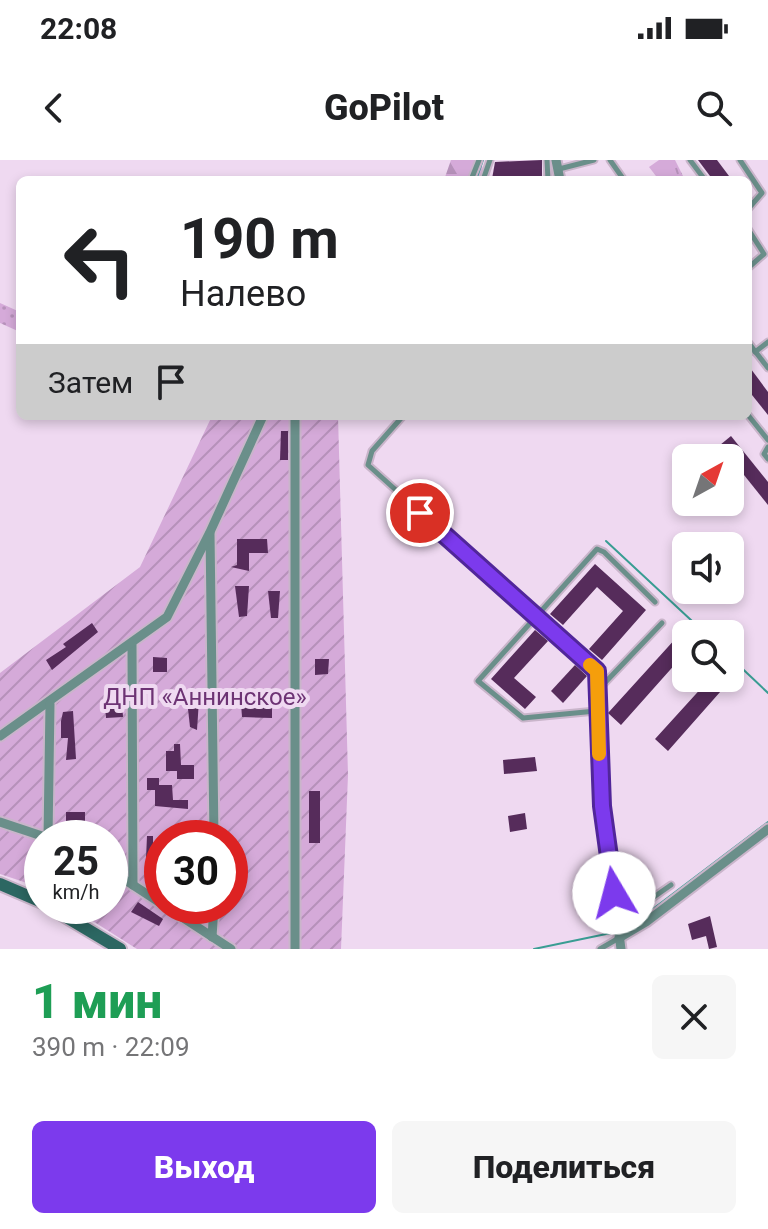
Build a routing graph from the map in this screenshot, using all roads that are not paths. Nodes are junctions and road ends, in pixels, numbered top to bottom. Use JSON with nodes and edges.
{"nodes":[{"id":1,"x":594,"y":160,"type":"edge"},
{"id":2,"x":558,"y":170,"type":"edge"},
{"id":3,"x":752,"y":178,"type":"edge"},
{"id":4,"x":752,"y":204,"type":"edge"},
{"id":5,"x":752,"y":235,"type":"edge"},
{"id":6,"x":752,"y":264,"type":"edge"},
{"id":7,"x":768,"y":342,"type":"edge"},
{"id":8,"x":752,"y":348,"type":"edge"},
{"id":9,"x":755,"y":352,"type":"junction"},
{"id":10,"x":768,"y":368,"type":"edge"},
{"id":11,"x":261,"y":420,"type":"edge"},
{"id":12,"x":295,"y":420,"type":"edge"},
{"id":13,"x":399,"y":420,"type":"edge"},
{"id":14,"x":752,"y":420,"type":"edge"},
{"id":15,"x":768,"y":440,"type":"edge"},
{"id":16,"x":768,"y":447,"type":"edge"},
{"id":17,"x":768,"y":459,"type":"edge"},
{"id":18,"x":210,"y":532,"type":"junction"},
{"id":19,"x":655,"y":602,"type":"dead end"},
{"id":20,"x":535,"y":617,"type":"junction"},
{"id":21,"x":662,"y":623,"type":"dead end"},
{"id":22,"x":132,"y":645,"type":"junction"},
{"id":23,"x":597,"y":671,"type":"joint"},
{"id":24,"x":597,"y":692,"type":"junction"},
{"id":25,"x":50,"y":704,"type":"junction"},
{"id":26,"x":596,"y":711,"type":"junction"},
{"id":27,"x":0,"y":736,"type":"edge"},
{"id":28,"x":48,"y":820,"type":"edge"},
{"id":29,"x":214,"y":820,"type":"edge"},
{"id":30,"x":0,"y":822,"type":"edge"},
{"id":31,"x":768,"y":829,"type":"edge"},
{"id":32,"x":24,"y":830,"type":"edge"},
{"id":33,"x":128,"y":882,"type":"edge"},
{"id":34,"x":0,"y":884,"type":"edge"},
{"id":35,"x":133,"y":885,"type":"junction"},
{"id":36,"x":671,"y":885,"type":"dead end"},
{"id":37,"x":144,"y":892,"type":"edge"},
{"id":38,"x":24,"y":894,"type":"edge"},
{"id":39,"x":618,"y":922,"type":"junction"},
{"id":40,"x":78,"y":924,"type":"edge"},
{"id":41,"x":192,"y":924,"type":"edge"},
{"id":42,"x":213,"y":924,"type":"edge"},
{"id":43,"x":212,"y":937,"type":"junction"},
{"id":44,"x":620,"y":944,"type":"edge"},
{"id":45,"x":120,"y":949,"type":"edge"},
{"id":46,"x":231,"y":949,"type":"edge"},
{"id":47,"x":295,"y":949,"type":"edge"},
{"id":48,"x":600,"y":949,"type":"edge"}],
"edges":[{"from":1,"to":2,"type":"lane"},
{"from":3,"to":4,"type":"lane"},
{"from":5,"to":6,"type":"lane"},
{"from":7,"to":9,"type":"lane"},
{"from":8,"to":9,"type":"lane"},
{"from":9,"to":10,"type":"lane"},
{"from":11,"to":18,"type":"street"},
{"from":12,"to":47,"type":"street"},
{"from":13,"to":20,"type":"lane"},
{"from":14,"to":15,"type":"lane"},
{"from":16,"to":17,"type":"lane"},
{"from":18,"to":22,"type":"street"},
{"from":18,"to":29,"type":"street"},
{"from":19,"to":20,"type":"lane"},
{"from":20,"to":23,"type":"lane"},
{"from":20,"to":26,"type":"lane"},
{"from":21,"to":24,"type":"lane"},
{"from":22,"to":25,"type":"street"},
{"from":22,"to":35,"type":"street"},
{"from":23,"to":24,"type":"street"},
{"from":24,"to":26,"type":"street"},
{"from":25,"to":27,"type":"street"},
{"from":25,"to":28,"type":"street"},
{"from":26,"to":39,"type":"street"},
{"from":30,"to":32,"type":"street"},
{"from":31,"to":44,"type":"street"},
{"from":33,"to":35,"type":"street"},
{"from":34,"to":38,"type":"main road"},
{"from":35,"to":37,"type":"street"},
{"from":36,"to":39,"type":"lane"},
{"from":39,"to":44,"type":"street"},
{"from":40,"to":45,"type":"main road"},
{"from":41,"to":43,"type":"street"},
{"from":42,"to":43,"type":"street"},
{"from":43,"to":46,"type":"street"},
{"from":44,"to":48,"type":"lane"}]}
